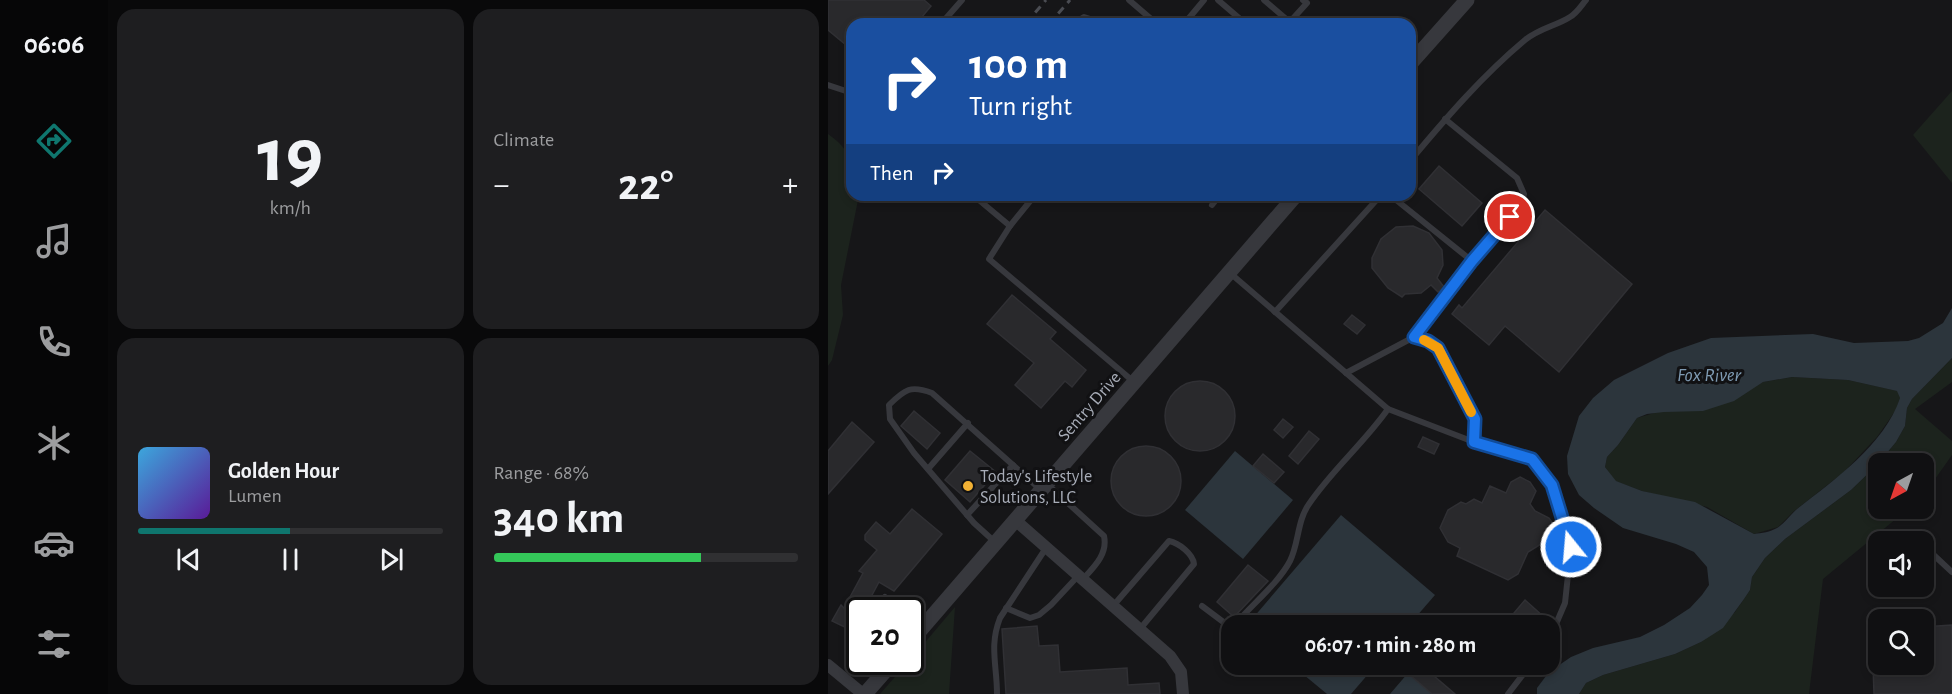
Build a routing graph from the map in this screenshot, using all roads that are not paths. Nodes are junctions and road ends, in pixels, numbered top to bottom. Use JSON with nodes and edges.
{"nodes":[{"id":1,"x":962,"y":0,"type":"edge"},
{"id":2,"x":1128,"y":0,"type":"edge"},
{"id":3,"x":1204,"y":0,"type":"edge"},
{"id":4,"x":1218,"y":0,"type":"edge"},
{"id":5,"x":1264,"y":0,"type":"edge"},
{"id":6,"x":1467,"y":0,"type":"edge"},
{"id":7,"x":1586,"y":0,"type":"edge"},
{"id":8,"x":1306,"y":1,"type":"edge"},
{"id":9,"x":946,"y":18,"type":"edge"},
{"id":10,"x":1150,"y":18,"type":"edge"},
{"id":11,"x":1189,"y":18,"type":"edge"},
{"id":12,"x":1239,"y":18,"type":"edge"},
{"id":13,"x":1284,"y":18,"type":"edge"},
{"id":14,"x":1294,"y":18,"type":"edge"},
{"id":15,"x":1416,"y":57,"type":"edge"},
{"id":16,"x":828,"y":85,"type":"edge"},
{"id":17,"x":846,"y":91,"type":"edge"},
{"id":18,"x":1445,"y":119,"type":"junction"},
{"id":19,"x":1416,"y":153,"type":"edge"},
{"id":20,"x":980,"y":201,"type":"edge"},
{"id":21,"x":1030,"y":201,"type":"edge"},
{"id":22,"x":1215,"y":201,"type":"edge"},
{"id":23,"x":1291,"y":201,"type":"edge"},
{"id":24,"x":1376,"y":201,"type":"edge"},
{"id":25,"x":1397,"y":201,"type":"edge"},
{"id":26,"x":1212,"y":204,"type":"dead end"},
{"id":27,"x":1010,"y":226,"type":"junction"},
{"id":28,"x":1472,"y":261,"type":"junction"},
{"id":29,"x":1230,"y":272,"type":"junction"},
{"id":30,"x":1275,"y":312,"type":"junction"},
{"id":31,"x":1414,"y":337,"type":"junction"},
{"id":32,"x":1347,"y":373,"type":"junction"},
{"id":33,"x":1134,"y":383,"type":"junction"},
{"id":34,"x":1388,"y":409,"type":"junction"},
{"id":35,"x":968,"y":423,"type":"junction"},
{"id":36,"x":1474,"y":442,"type":"junction"},
{"id":37,"x":1013,"y":465,"type":"junction"},
{"id":38,"x":928,"y":469,"type":"junction"},
{"id":39,"x":1044,"y":487,"type":"junction"},
{"id":40,"x":967,"y":515,"type":"junction"},
{"id":41,"x":1015,"y":520,"type":"junction"},
{"id":42,"x":996,"y":543,"type":"junction"},
{"id":43,"x":1046,"y":548,"type":"junction"},
{"id":44,"x":1934,"y":555,"type":"edge"},
{"id":45,"x":1952,"y":572,"type":"edge"},
{"id":46,"x":1080,"y":578,"type":"junction"},
{"id":47,"x":1113,"y":606,"type":"junction"},
{"id":48,"x":1202,"y":606,"type":"dead end"},
{"id":49,"x":1006,"y":608,"type":"junction"},
{"id":50,"x":1560,"y":615,"type":"edge"},
{"id":51,"x":924,"y":616,"type":"edge"},
{"id":52,"x":1140,"y":629,"type":"junction"},
{"id":53,"x":828,"y":665,"type":"edge"},
{"id":54,"x":881,"y":675,"type":"edge"},
{"id":55,"x":1523,"y":675,"type":"edge"},
{"id":56,"x":864,"y":694,"type":"edge"},
{"id":57,"x":997,"y":694,"type":"edge"},
{"id":58,"x":1183,"y":694,"type":"edge"},
{"id":59,"x":1508,"y":694,"type":"edge"}],
"edges":[{"from":1,"to":9,"type":"lane"},
{"from":2,"to":10,"type":"lane"},
{"from":3,"to":11,"type":"lane"},
{"from":4,"to":12,"type":"lane"},
{"from":5,"to":13,"type":"lane"},
{"from":6,"to":15,"type":"street"},
{"from":7,"to":18,"type":"lane"},
{"from":8,"to":14,"type":"lane"},
{"from":16,"to":17,"type":"lane"},
{"from":18,"to":19,"type":"lane"},
{"from":18,"to":28,"type":"lane"},
{"from":20,"to":27,"type":"lane"},
{"from":21,"to":27,"type":"lane"},
{"from":22,"to":26,"type":"lane"},
{"from":23,"to":29,"type":"street","name":"Sentry Drive"},
{"from":24,"to":30,"type":"lane"},
{"from":25,"to":28,"type":"lane"},
{"from":27,"to":33,"type":"lane"},
{"from":28,"to":31,"type":"lane"},
{"from":29,"to":30,"type":"lane"},
{"from":29,"to":33,"type":"street","name":"Sentry Drive"},
{"from":30,"to":32,"type":"lane"},
{"from":31,"to":32,"type":"lane"},
{"from":31,"to":36,"type":"lane"},
{"from":32,"to":34,"type":"lane"},
{"from":33,"to":39,"type":"street","name":"Sentry Drive"},
{"from":34,"to":36,"type":"lane"},
{"from":34,"to":48,"type":"lane"},
{"from":35,"to":37,"type":"lane"},
{"from":35,"to":38,"type":"lane"},
{"from":35,"to":38,"type":"lane"},
{"from":36,"to":50,"type":"lane"},
{"from":37,"to":39,"type":"lane"},
{"from":37,"to":40,"type":"lane"},
{"from":38,"to":40,"type":"lane"},
{"from":39,"to":41,"type":"street","name":"Sentry Drive"},
{"from":39,"to":46,"type":"lane"},
{"from":40,"to":42,"type":"lane"},
{"from":41,"to":42,"type":"street","name":"Sentry Drive"},
{"from":41,"to":43,"type":"street"},
{"from":42,"to":51,"type":"street","name":"Sentry Drive"},
{"from":43,"to":46,"type":"street"},
{"from":43,"to":49,"type":"lane"},
{"from":44,"to":45,"type":"lane"},
{"from":46,"to":47,"type":"street"},
{"from":46,"to":49,"type":"lane"},
{"from":47,"to":52,"type":"street"},
{"from":47,"to":52,"type":"lane"},
{"from":49,"to":57,"type":"lane"},
{"from":52,"to":58,"type":"street"},
{"from":53,"to":56,"type":"street"},
{"from":54,"to":56,"type":"street"},
{"from":55,"to":59,"type":"lane"}]}
